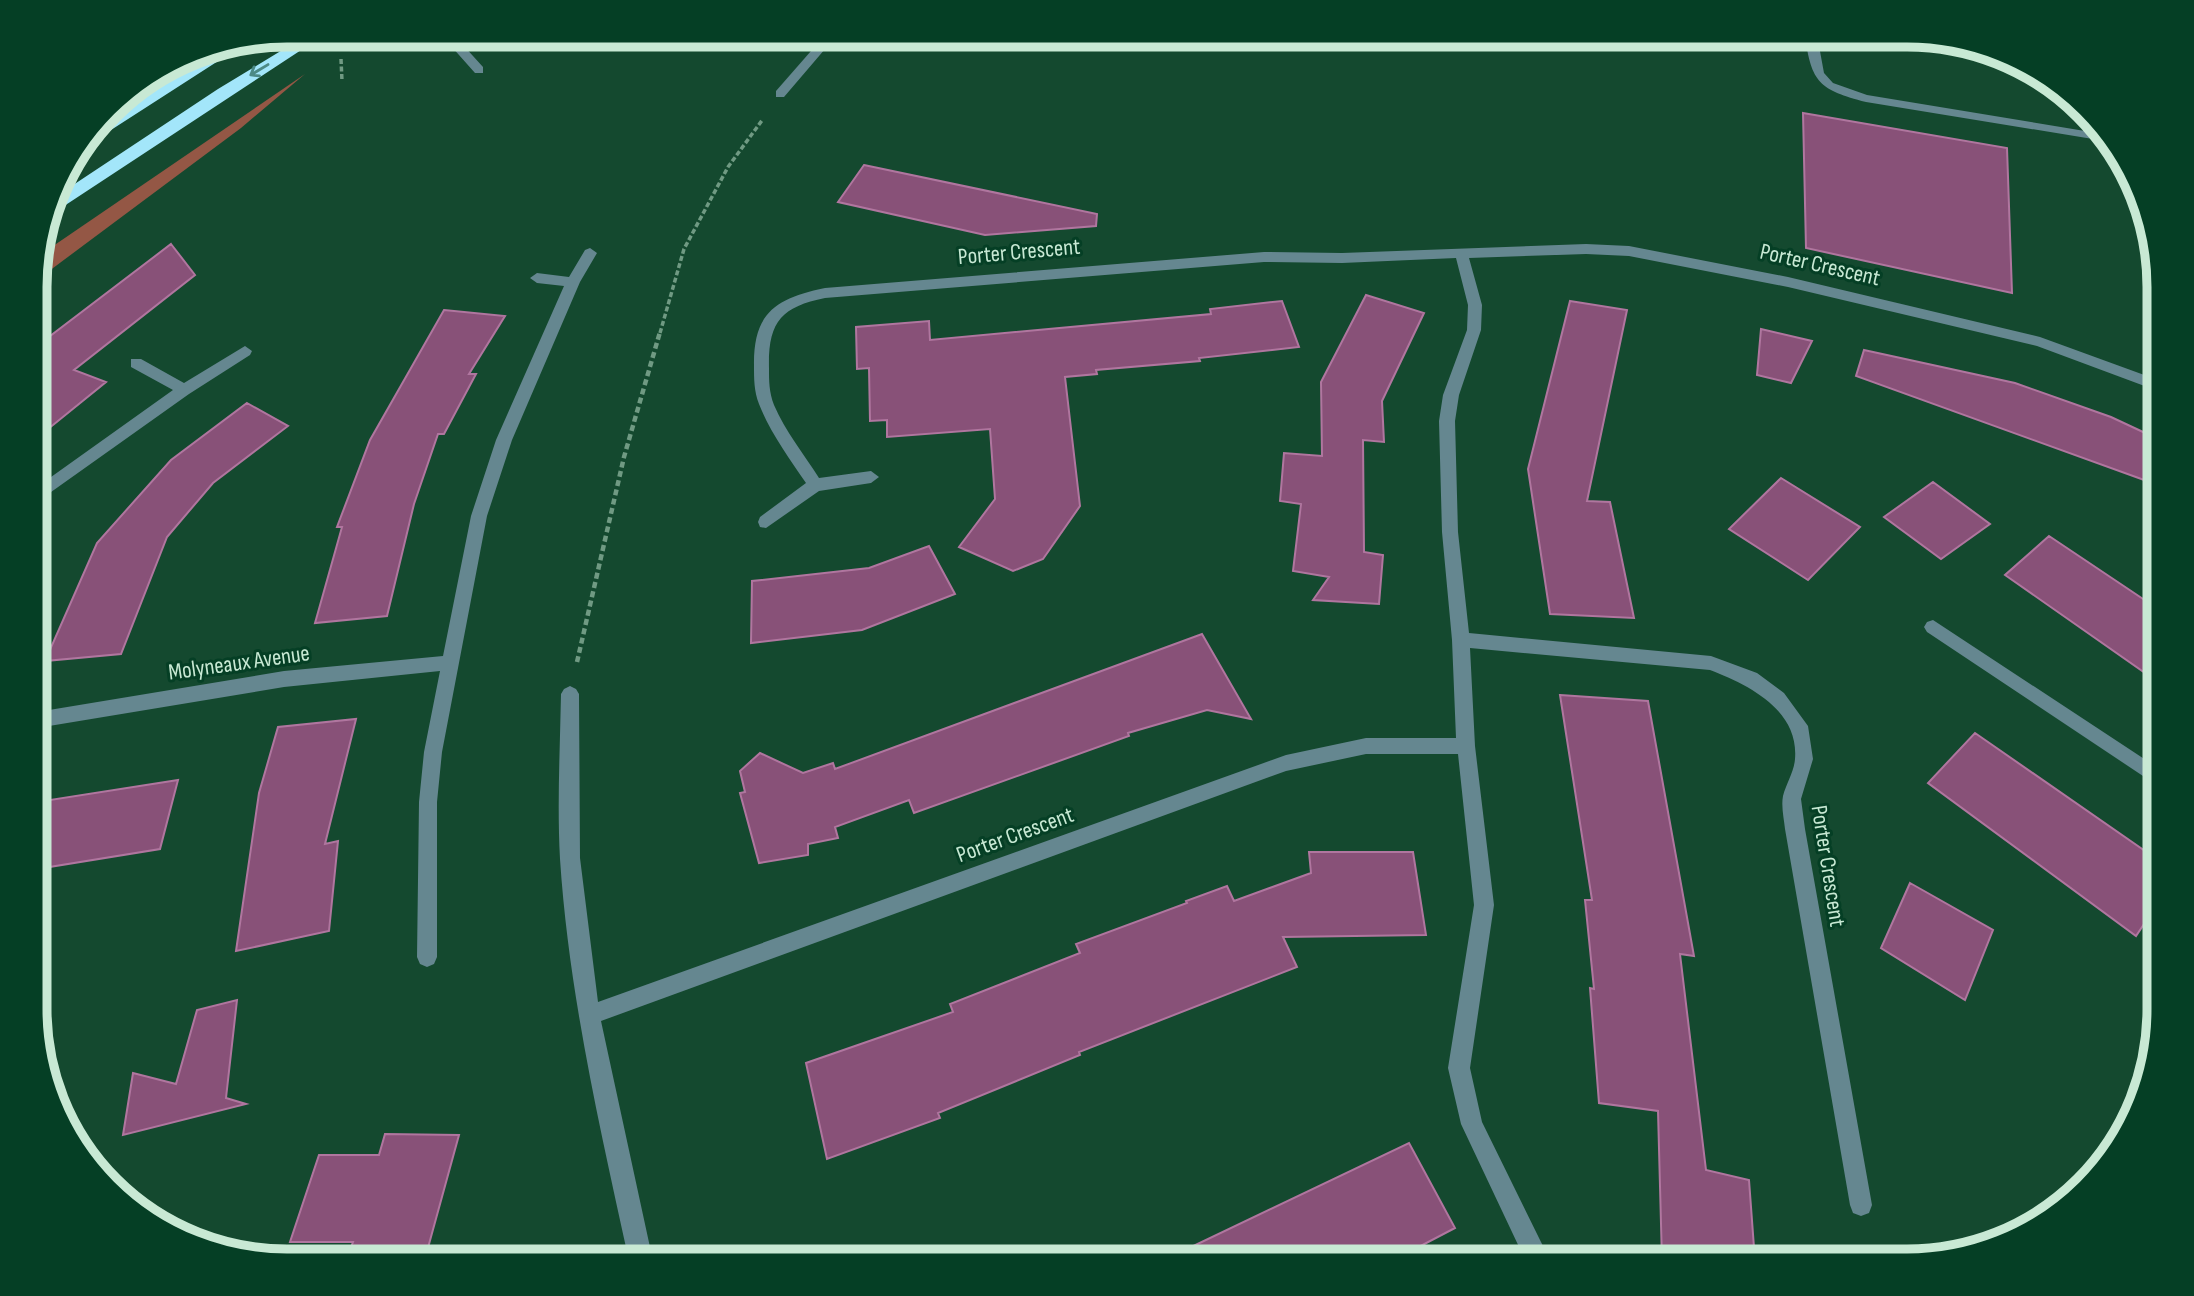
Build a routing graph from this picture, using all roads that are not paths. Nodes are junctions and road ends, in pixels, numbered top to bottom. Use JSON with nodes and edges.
{"nodes":[{"id":1,"x":297,"y":47,"type":"edge"},
{"id":2,"x":458,"y":47,"type":"edge"},
{"id":3,"x":821,"y":47,"type":"edge"},
{"id":4,"x":1812,"y":47,"type":"edge"},
{"id":5,"x":213,"y":60,"type":"edge"},
{"id":6,"x":479,"y":70,"type":"dead end"},
{"id":7,"x":780,"y":94,"type":"road end"},
{"id":8,"x":114,"y":122,"type":"edge"},
{"id":9,"x":2093,"y":136,"type":"edge"},
{"id":10,"x":66,"y":197,"type":"edge"},
{"id":11,"x":590,"y":253,"type":"dead end"},
{"id":12,"x":1461,"y":253,"type":"junction"},
{"id":13,"x":537,"y":278,"type":"dead end"},
{"id":14,"x":573,"y":282,"type":"junction"},
{"id":15,"x":245,"y":351,"type":"dead end"},
{"id":16,"x":136,"y":363,"type":"dead end"},
{"id":17,"x":2146,"y":382,"type":"edge"},
{"id":18,"x":184,"y":390,"type":"junction"},
{"id":19,"x":871,"y":477,"type":"dead end"},
{"id":20,"x":815,"y":485,"type":"junction"},
{"id":21,"x":47,"y":489,"type":"edge"},
{"id":22,"x":766,"y":522,"type":"dead end"},
{"id":23,"x":1933,"y":627,"type":"dead end"},
{"id":24,"x":1461,"y":640,"type":"junction"},
{"id":25,"x":450,"y":663,"type":"junction"},
{"id":26,"x":570,"y":694,"type":"road end"},
{"id":27,"x":47,"y":718,"type":"edge"},
{"id":28,"x":1466,"y":746,"type":"junction"},
{"id":29,"x":2146,"y":768,"type":"edge"},
{"id":30,"x":427,"y":957,"type":"dead end"},
{"id":31,"x":590,"y":1015,"type":"junction"},
{"id":32,"x":1861,"y":1205,"type":"dead end"},
{"id":33,"x":1532,"y":1248,"type":"edge"},
{"id":34,"x":639,"y":1249,"type":"edge"}],
"edges":[{"from":1,"to":10,"type":"highway","one_way":true},
{"from":2,"to":6,"type":"street"},
{"from":3,"to":7,"type":"street"},
{"from":4,"to":9,"type":"street"},
{"from":5,"to":8,"type":"highway"},
{"from":11,"to":14,"type":"street"},
{"from":12,"to":17,"type":"street","name":"Porter Crescent"},
{"from":12,"to":20,"type":"street","name":"Porter Crescent"},
{"from":12,"to":24,"type":"street"},
{"from":13,"to":14,"type":"street"},
{"from":14,"to":25,"type":"street"},
{"from":15,"to":18,"type":"street"},
{"from":16,"to":18,"type":"street"},
{"from":18,"to":21,"type":"street"},
{"from":19,"to":20,"type":"street"},
{"from":20,"to":22,"type":"street"},
{"from":23,"to":29,"type":"street"},
{"from":24,"to":28,"type":"street"},
{"from":24,"to":32,"type":"street","name":"Porter Crescent"},
{"from":25,"to":27,"type":"street","name":"Molyneaux Avenue"},
{"from":25,"to":30,"type":"street"},
{"from":26,"to":31,"type":"street"},
{"from":28,"to":31,"type":"street","name":"Porter Crescent"},
{"from":28,"to":33,"type":"street"},
{"from":31,"to":34,"type":"street"}]}
